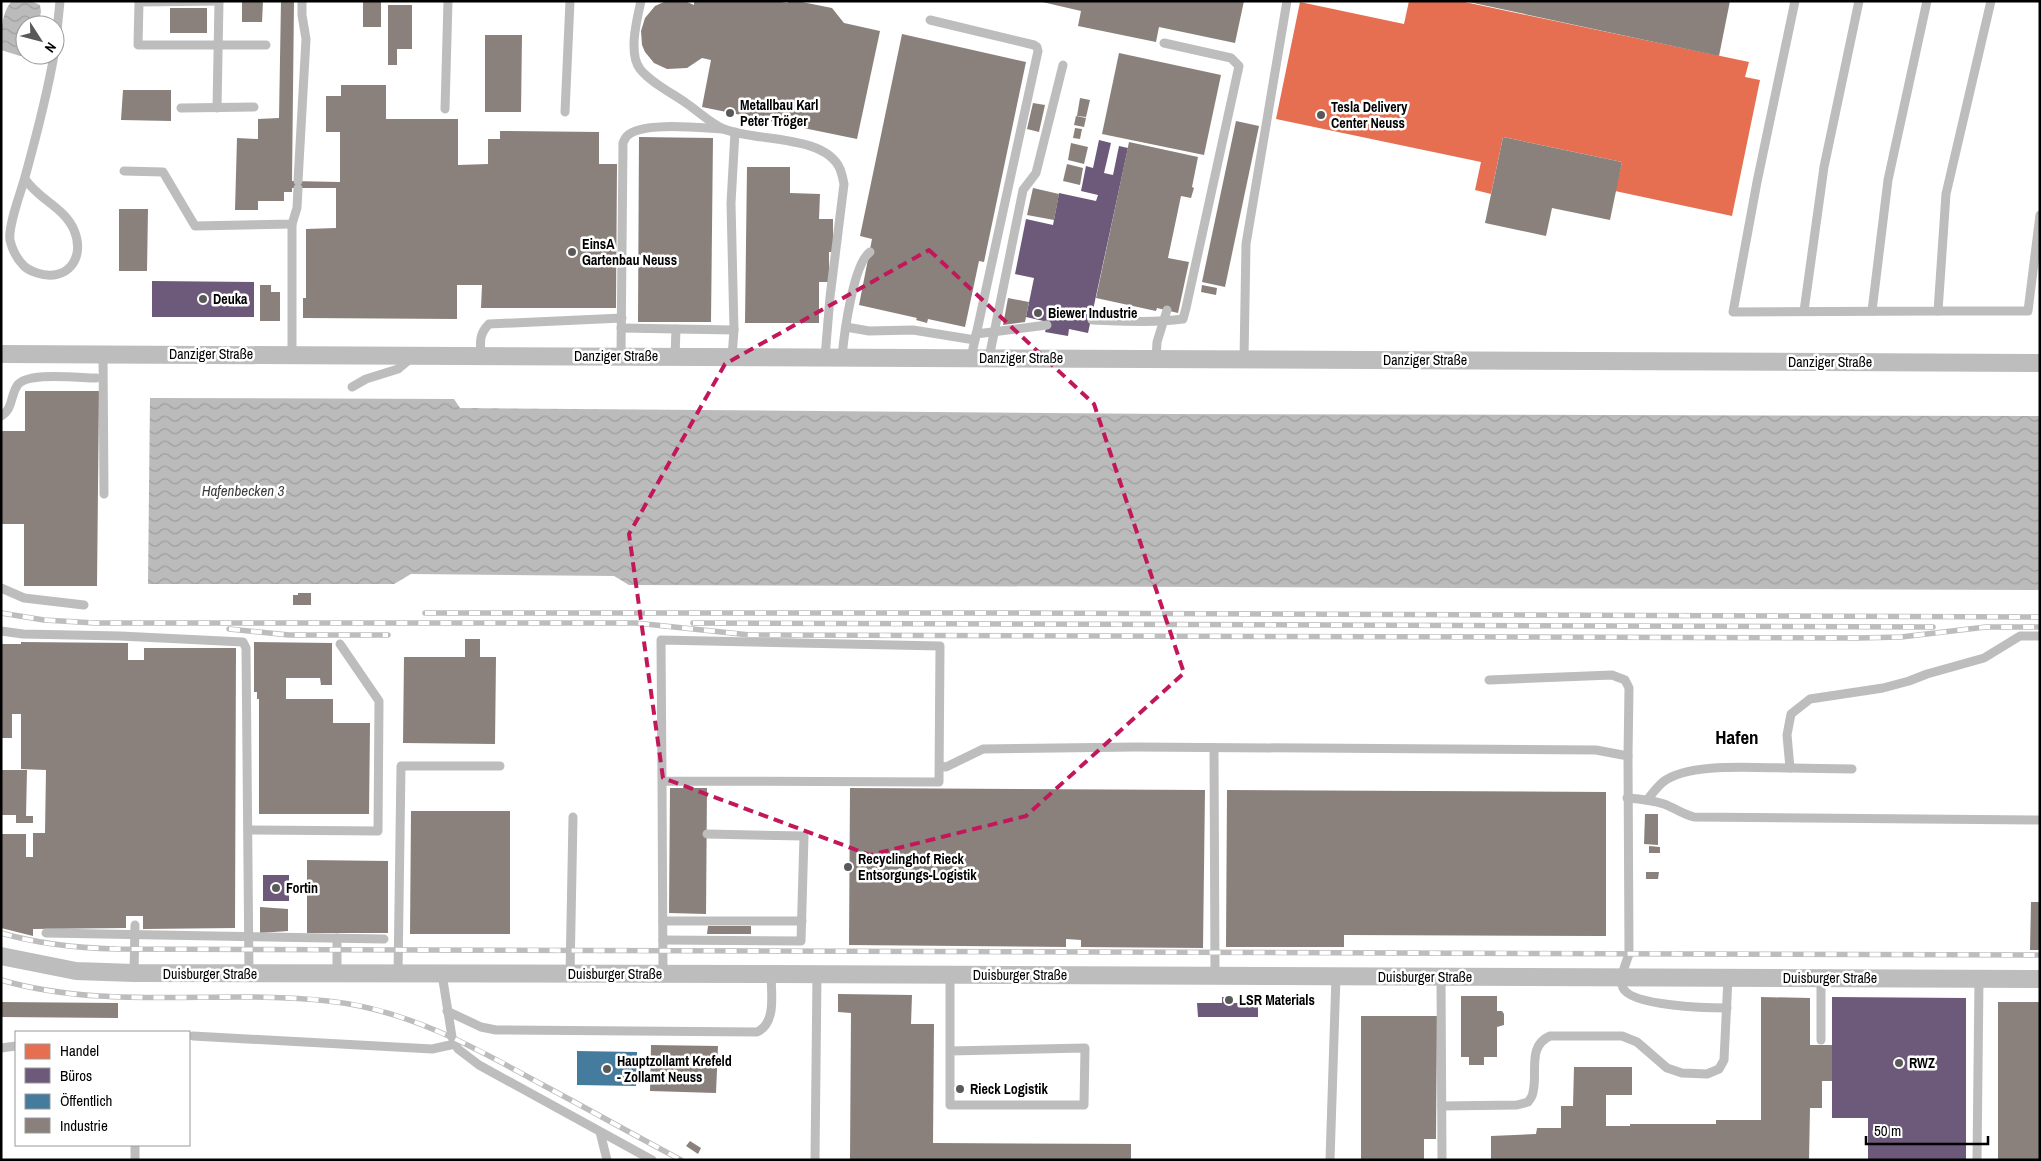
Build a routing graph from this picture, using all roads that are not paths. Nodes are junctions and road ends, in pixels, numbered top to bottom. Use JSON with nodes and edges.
{"nodes":[{"id":1,"x":60,"y":1,"type":"edge"},
{"id":2,"x":219,"y":1,"type":"edge"},
{"id":3,"x":302,"y":1,"type":"edge"},
{"id":4,"x":448,"y":1,"type":"edge"},
{"id":5,"x":570,"y":1,"type":"edge"},
{"id":6,"x":641,"y":1,"type":"edge"},
{"id":7,"x":1287,"y":1,"type":"edge"},
{"id":8,"x":1795,"y":1,"type":"edge"},
{"id":9,"x":1859,"y":1,"type":"edge"},
{"id":10,"x":1927,"y":1,"type":"edge"},
{"id":11,"x":1991,"y":1,"type":"edge"},
{"id":12,"x":59,"y":15,"type":"edge"},
{"id":13,"x":930,"y":20,"type":"dead end"},
{"id":14,"x":1164,"y":43,"type":"dead end"},
{"id":15,"x":218,"y":45,"type":"junction"},
{"id":16,"x":266,"y":45,"type":"dead end"},
{"id":17,"x":52,"y":65,"type":"edge"},
{"id":18,"x":1063,"y":65,"type":"dead end"},
{"id":19,"x":254,"y":107,"type":"dead end"},
{"id":20,"x":181,"y":108,"type":"dead end"},
{"id":21,"x":217,"y":108,"type":"junction"},
{"id":22,"x":445,"y":108,"type":"dead end"},
{"id":23,"x":565,"y":112,"type":"dead end"},
{"id":24,"x":723,"y":129,"type":"junction"},
{"id":25,"x":735,"y":132,"type":"junction"},
{"id":26,"x":124,"y":171,"type":"dead end"},
{"id":27,"x":24,"y":180,"type":"junction"},
{"id":28,"x":2040,"y":215,"type":"edge"},
{"id":29,"x":292,"y":224,"type":"junction"},
{"id":30,"x":870,"y":252,"type":"dead end"},
{"id":31,"x":1167,"y":310,"type":"dead end"},
{"id":32,"x":1804,"y":311,"type":"junction"},
{"id":33,"x":1872,"y":311,"type":"junction"},
{"id":34,"x":1938,"y":311,"type":"junction"},
{"id":35,"x":622,"y":318,"type":"junction"},
{"id":36,"x":1092,"y":320,"type":"dead end"},
{"id":37,"x":1165,"y":321,"type":"junction"},
{"id":38,"x":1047,"y":325,"type":"dead end"},
{"id":39,"x":846,"y":327,"type":"junction"},
{"id":40,"x":621,"y":328,"type":"junction"},
{"id":41,"x":676,"y":329,"type":"junction"},
{"id":42,"x":734,"y":330,"type":"junction"},
{"id":43,"x":993,"y":332,"type":"junction"},
{"id":44,"x":976,"y":337,"type":"junction"},
{"id":45,"x":1,"y":354,"type":"edge"},
{"id":46,"x":104,"y":354,"type":"junction"},
{"id":47,"x":292,"y":355,"type":"junction"},
{"id":48,"x":413,"y":355,"type":"junction"},
{"id":49,"x":481,"y":356,"type":"junction"},
{"id":50,"x":621,"y":356,"type":"junction"},
{"id":51,"x":675,"y":357,"type":"junction"},
{"id":52,"x":732,"y":357,"type":"junction"},
{"id":53,"x":834,"y":357,"type":"junction"},
{"id":54,"x":971,"y":358,"type":"junction"},
{"id":55,"x":989,"y":358,"type":"junction"},
{"id":56,"x":1156,"y":359,"type":"junction"},
{"id":57,"x":1244,"y":359,"type":"junction"},
{"id":58,"x":2040,"y":363,"type":"edge"},
{"id":59,"x":96,"y":378,"type":"dead end"},
{"id":60,"x":352,"y":387,"type":"dead end"},
{"id":61,"x":1,"y":416,"type":"edge"},
{"id":62,"x":104,"y":494,"type":"dead end"},
{"id":63,"x":1,"y":588,"type":"edge"},
{"id":64,"x":84,"y":606,"type":"dead end"},
{"id":65,"x":1,"y":631,"type":"edge"},
{"id":66,"x":2040,"y":636,"type":"edge"},
{"id":67,"x":340,"y":644,"type":"dead end"},
{"id":68,"x":1489,"y":680,"type":"dead end"},
{"id":69,"x":1214,"y":748,"type":"junction"},
{"id":70,"x":1628,"y":756,"type":"junction"},
{"id":71,"x":500,"y":766,"type":"dead end"},
{"id":72,"x":940,"y":766,"type":"junction"},
{"id":73,"x":1790,"y":768,"type":"junction"},
{"id":74,"x":1852,"y":769,"type":"dead end"},
{"id":75,"x":662,"y":781,"type":"junction"},
{"id":76,"x":1627,"y":798,"type":"junction"},
{"id":77,"x":1647,"y":800,"type":"junction"},
{"id":78,"x":573,"y":817,"type":"dead end"},
{"id":79,"x":2040,"y":820,"type":"edge"},
{"id":80,"x":248,"y":830,"type":"junction"},
{"id":81,"x":708,"y":834,"type":"dead end"},
{"id":82,"x":663,"y":921,"type":"junction"},
{"id":83,"x":802,"y":921,"type":"junction"},
{"id":84,"x":135,"y":925,"type":"dead end"},
{"id":85,"x":46,"y":933,"type":"dead end"},
{"id":86,"x":135,"y":935,"type":"junction"},
{"id":87,"x":249,"y":936,"type":"junction"},
{"id":88,"x":337,"y":938,"type":"junction"},
{"id":89,"x":384,"y":938,"type":"dead end"},
{"id":90,"x":663,"y":940,"type":"junction"},
{"id":91,"x":1,"y":956,"type":"edge"},
{"id":92,"x":134,"y":974,"type":"junction"},
{"id":93,"x":248,"y":974,"type":"junction"},
{"id":94,"x":337,"y":974,"type":"junction"},
{"id":95,"x":398,"y":974,"type":"junction"},
{"id":96,"x":442,"y":974,"type":"junction"},
{"id":97,"x":570,"y":974,"type":"junction"},
{"id":98,"x":663,"y":974,"type":"junction"},
{"id":99,"x":771,"y":974,"type":"junction"},
{"id":100,"x":818,"y":974,"type":"junction"},
{"id":101,"x":950,"y":975,"type":"junction"},
{"id":102,"x":1215,"y":976,"type":"junction"},
{"id":103,"x":1336,"y":976,"type":"junction"},
{"id":104,"x":1441,"y":977,"type":"junction"},
{"id":105,"x":1622,"y":978,"type":"junction"},
{"id":106,"x":1728,"y":978,"type":"junction"},
{"id":107,"x":1821,"y":978,"type":"junction"},
{"id":108,"x":1979,"y":978,"type":"junction"},
{"id":109,"x":2040,"y":979,"type":"edge"},
{"id":110,"x":1727,"y":1008,"type":"junction"},
{"id":111,"x":447,"y":1011,"type":"junction"},
{"id":112,"x":193,"y":1036,"type":"dead end"},
{"id":113,"x":1821,"y":1040,"type":"dead end"},
{"id":114,"x":455,"y":1044,"type":"junction"},
{"id":115,"x":15,"y":1046,"type":"edge"},
{"id":116,"x":1,"y":1048,"type":"edge"},
{"id":117,"x":950,"y":1051,"type":"junction"},
{"id":118,"x":1442,"y":1106,"type":"junction"},
{"id":119,"x":600,"y":1132,"type":"junction"},
{"id":120,"x":135,"y":1146,"type":"edge"},
{"id":121,"x":135,"y":1160,"type":"edge"},
{"id":122,"x":606,"y":1160,"type":"edge"},
{"id":123,"x":652,"y":1160,"type":"edge"},
{"id":124,"x":815,"y":1160,"type":"edge"},
{"id":125,"x":1330,"y":1160,"type":"edge"},
{"id":126,"x":1442,"y":1160,"type":"edge"},
{"id":127,"x":1978,"y":1160,"type":"edge"}],
"edges":[{"from":1,"to":12,"type":"lane"},
{"from":2,"to":15,"type":"lane"},
{"from":2,"to":15,"type":"lane"},
{"from":3,"to":29,"type":"lane"},
{"from":4,"to":22,"type":"lane"},
{"from":5,"to":23,"type":"lane"},
{"from":6,"to":24,"type":"lane"},
{"from":7,"to":57,"type":"lane"},
{"from":8,"to":32,"type":"lane"},
{"from":9,"to":32,"type":"lane"},
{"from":10,"to":33,"type":"lane"},
{"from":11,"to":34,"type":"lane"},
{"from":13,"to":44,"type":"lane"},
{"from":14,"to":37,"type":"lane"},
{"from":15,"to":16,"type":"lane"},
{"from":15,"to":21,"type":"lane"},
{"from":17,"to":27,"type":"lane"},
{"from":18,"to":43,"type":"lane"},
{"from":19,"to":21,"type":"lane"},
{"from":20,"to":21,"type":"lane"},
{"from":24,"to":25,"type":"lane"},
{"from":24,"to":35,"type":"lane"},
{"from":25,"to":42,"type":"lane"},
{"from":25,"to":53,"type":"lane"},
{"from":26,"to":29,"type":"lane"},
{"from":27,"to":27,"type":"lane"},
{"from":28,"to":34,"type":"lane"},
{"from":29,"to":47,"type":"lane"},
{"from":30,"to":39,"type":"lane"},
{"from":31,"to":37,"type":"lane"},
{"from":32,"to":33,"type":"lane"},
{"from":33,"to":34,"type":"lane"},
{"from":35,"to":40,"type":"lane"},
{"from":35,"to":49,"type":"lane"},
{"from":36,"to":37,"type":"lane"},
{"from":37,"to":56,"type":"lane"},
{"from":38,"to":43,"type":"lane"},
{"from":39,"to":44,"type":"lane"},
{"from":39,"to":53,"type":"lane"},
{"from":40,"to":41,"type":"lane"},
{"from":40,"to":50,"type":"lane"},
{"from":41,"to":42,"type":"lane"},
{"from":41,"to":51,"type":"lane"},
{"from":42,"to":52,"type":"lane"},
{"from":43,"to":44,"type":"lane"},
{"from":43,"to":55,"type":"lane"},
{"from":44,"to":54,"type":"lane"},
{"from":45,"to":46,"type":"street","name":"Danziger Straße"},
{"from":46,"to":47,"type":"street","name":"Danziger Straße"},
{"from":46,"to":62,"type":"lane"},
{"from":47,"to":48,"type":"street","name":"Danziger Straße"},
{"from":48,"to":49,"type":"street","name":"Danziger Straße"},
{"from":48,"to":60,"type":"lane"},
{"from":49,"to":50,"type":"street","name":"Danziger Straße"},
{"from":50,"to":51,"type":"street","name":"Danziger Straße"},
{"from":51,"to":52,"type":"street","name":"Danziger Straße"},
{"from":52,"to":53,"type":"street","name":"Danziger Straße"},
{"from":53,"to":54,"type":"street","name":"Danziger Straße"},
{"from":54,"to":55,"type":"street","name":"Danziger Straße"},
{"from":55,"to":56,"type":"street","name":"Danziger Straße"},
{"from":56,"to":57,"type":"street","name":"Danziger Straße"},
{"from":57,"to":58,"type":"street","name":"Danziger Straße"},
{"from":59,"to":61,"type":"lane"},
{"from":63,"to":64,"type":"lane"},
{"from":65,"to":80,"type":"lane"},
{"from":66,"to":73,"type":"lane"},
{"from":67,"to":80,"type":"lane"},
{"from":68,"to":70,"type":"lane"},
{"from":69,"to":70,"type":"lane"},
{"from":69,"to":72,"type":"lane"},
{"from":69,"to":102,"type":"lane"},
{"from":70,"to":76,"type":"lane"},
{"from":71,"to":95,"type":"lane"},
{"from":72,"to":75,"type":"lane"},
{"from":72,"to":75,"type":"lane"},
{"from":73,"to":74,"type":"lane"},
{"from":73,"to":77,"type":"lane"},
{"from":75,"to":82,"type":"lane"},
{"from":76,"to":77,"type":"lane"},
{"from":76,"to":105,"type":"lane"},
{"from":77,"to":79,"type":"lane"},
{"from":78,"to":97,"type":"lane"},
{"from":80,"to":87,"type":"lane"},
{"from":81,"to":83,"type":"lane"},
{"from":82,"to":83,"type":"lane"},
{"from":82,"to":90,"type":"lane"},
{"from":83,"to":90,"type":"lane"},
{"from":84,"to":86,"type":"lane"},
{"from":85,"to":86,"type":"lane"},
{"from":86,"to":87,"type":"lane"},
{"from":86,"to":92,"type":"lane"},
{"from":87,"to":88,"type":"lane"},
{"from":87,"to":93,"type":"lane"},
{"from":88,"to":89,"type":"lane"},
{"from":88,"to":94,"type":"lane"},
{"from":90,"to":98,"type":"lane"},
{"from":91,"to":92,"type":"street","name":"Duisburger Straße"},
{"from":92,"to":93,"type":"street","name":"Duisburger Straße"},
{"from":93,"to":94,"type":"street","name":"Duisburger Straße"},
{"from":94,"to":95,"type":"street","name":"Duisburger Straße"},
{"from":95,"to":96,"type":"street","name":"Duisburger Straße"},
{"from":96,"to":97,"type":"street","name":"Duisburger Straße"},
{"from":96,"to":111,"type":"lane"},
{"from":97,"to":98,"type":"street","name":"Duisburger Straße"},
{"from":98,"to":99,"type":"street","name":"Duisburger Straße"},
{"from":99,"to":100,"type":"street","name":"Duisburger Straße"},
{"from":99,"to":111,"type":"lane"},
{"from":100,"to":101,"type":"street","name":"Duisburger Straße"},
{"from":100,"to":124,"type":"lane"},
{"from":101,"to":102,"type":"street","name":"Duisburger Straße"},
{"from":101,"to":117,"type":"lane"},
{"from":102,"to":103,"type":"street","name":"Duisburger Straße"},
{"from":103,"to":104,"type":"street","name":"Duisburger Straße"},
{"from":103,"to":125,"type":"lane"},
{"from":104,"to":105,"type":"street","name":"Duisburger Straße"},
{"from":104,"to":118,"type":"lane"},
{"from":105,"to":106,"type":"street","name":"Duisburger Straße"},
{"from":105,"to":110,"type":"lane"},
{"from":106,"to":107,"type":"street","name":"Duisburger Straße"},
{"from":106,"to":110,"type":"lane"},
{"from":107,"to":108,"type":"street","name":"Duisburger Straße"},
{"from":107,"to":113,"type":"lane"},
{"from":108,"to":109,"type":"street","name":"Duisburger Straße"},
{"from":108,"to":127,"type":"lane"},
{"from":110,"to":118,"type":"lane"},
{"from":111,"to":114,"type":"lane"},
{"from":112,"to":114,"type":"lane"},
{"from":114,"to":119,"type":"lane"},
{"from":115,"to":116,"type":"lane"},
{"from":117,"to":117,"type":"lane"},
{"from":118,"to":126,"type":"lane"},
{"from":119,"to":122,"type":"lane"},
{"from":119,"to":123,"type":"lane"},
{"from":120,"to":121,"type":"lane"}]}
